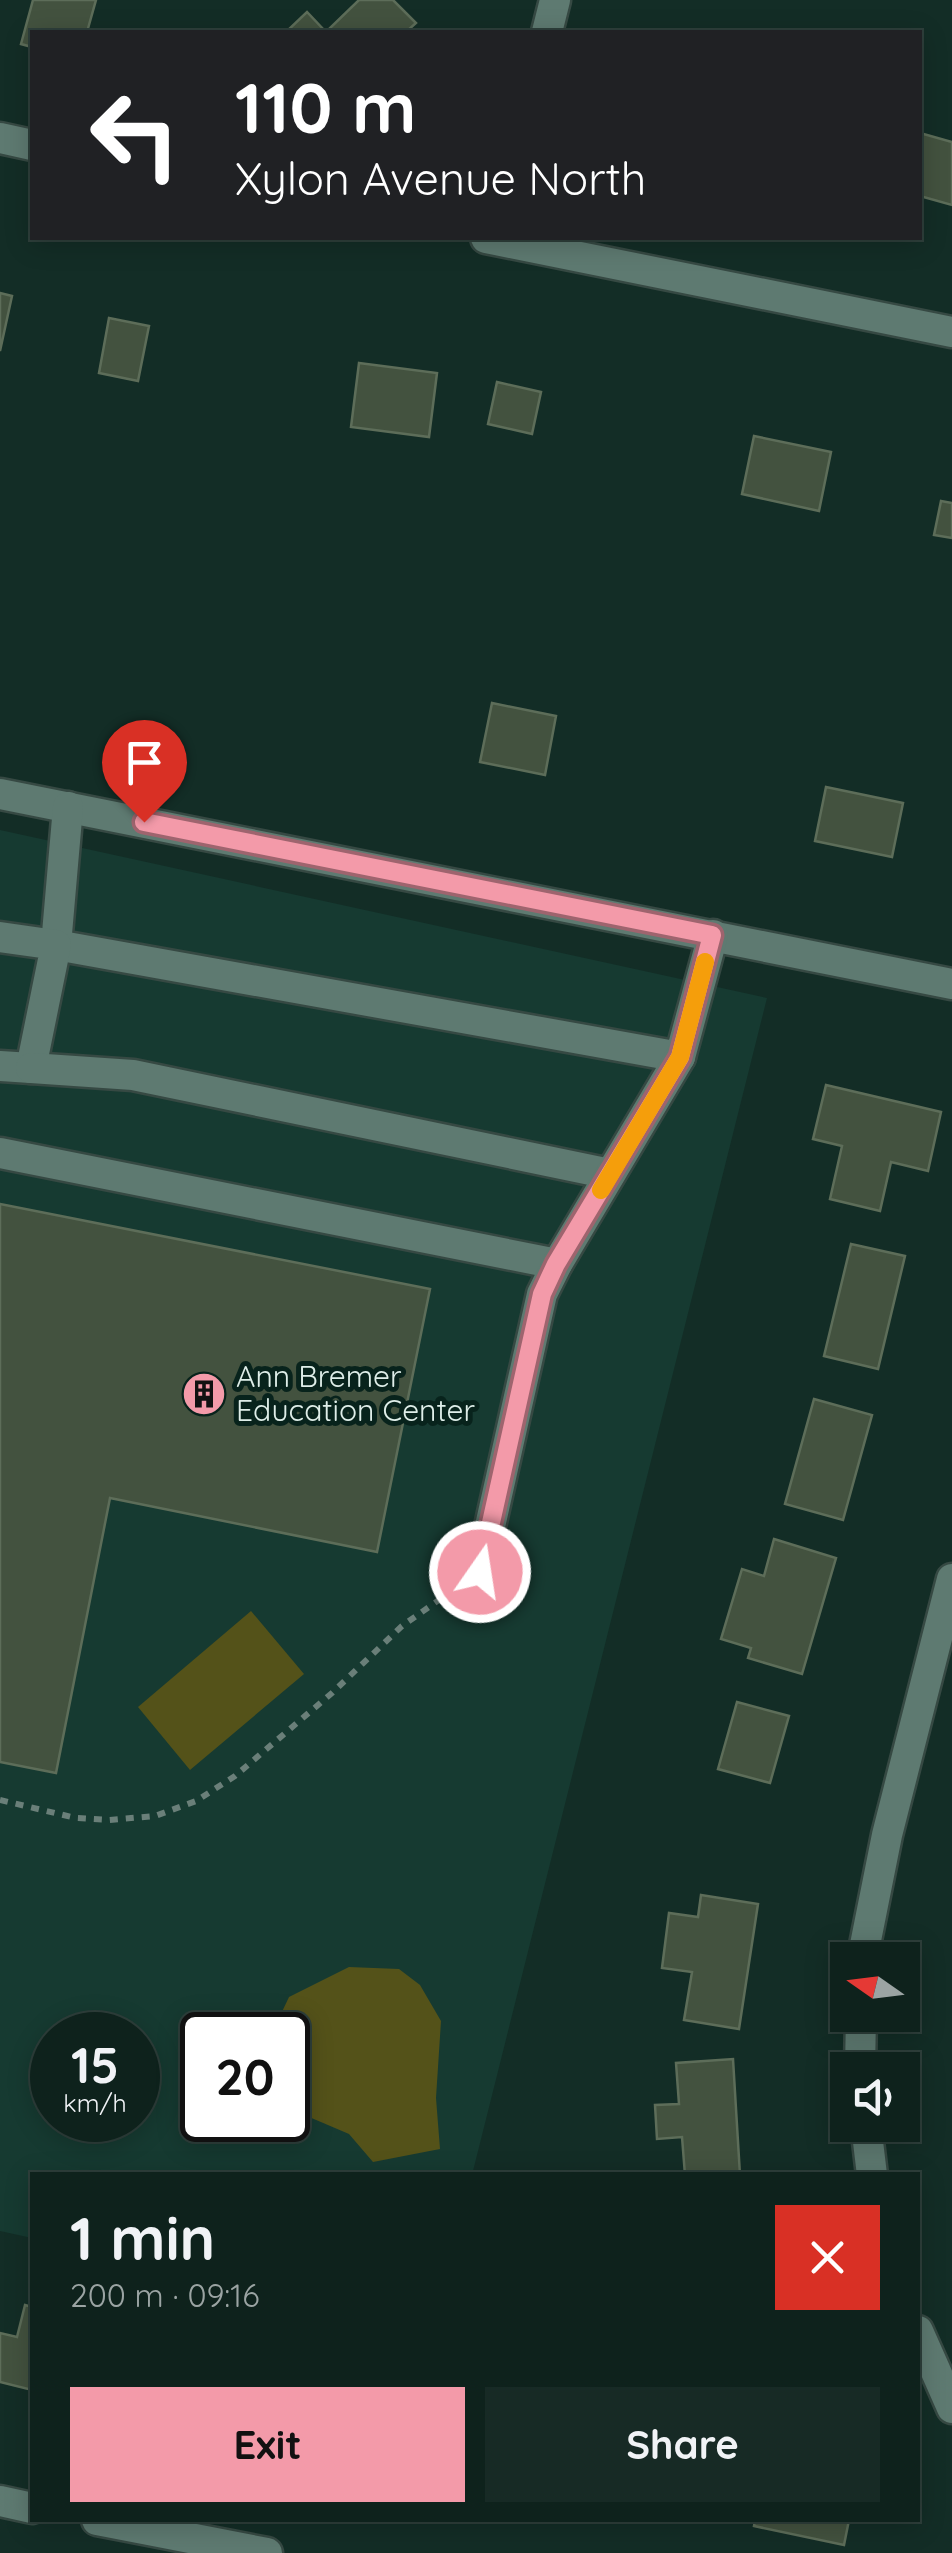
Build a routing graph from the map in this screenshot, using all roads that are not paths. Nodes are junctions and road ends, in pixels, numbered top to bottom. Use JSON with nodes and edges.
{"nodes":[{"id":1,"x":555,"y":0,"type":"edge"},
{"id":2,"x":547,"y":30,"type":"edge"},
{"id":3,"x":0,"y":138,"type":"edge"},
{"id":4,"x":30,"y":144,"type":"edge"},
{"id":5,"x":501,"y":240,"type":"edge"},
{"id":6,"x":952,"y":332,"type":"edge"},
{"id":7,"x":0,"y":794,"type":"edge"},
{"id":8,"x":68,"y":807,"type":"junction"},
{"id":9,"x":712,"y":935,"type":"junction"},
{"id":10,"x":0,"y":937,"type":"edge"},
{"id":11,"x":56,"y":945,"type":"junction"},
{"id":12,"x":952,"y":984,"type":"edge"},
{"id":13,"x":680,"y":1057,"type":"junction"},
{"id":14,"x":0,"y":1066,"type":"edge"},
{"id":15,"x":32,"y":1068,"type":"junction"},
{"id":16,"x":0,"y":1153,"type":"edge"},
{"id":17,"x":610,"y":1174,"type":"junction"},
{"id":18,"x":556,"y":1264,"type":"junction"},
{"id":19,"x":480,"y":1572,"type":"road end"},
{"id":20,"x":952,"y":1579,"type":"edge"},
{"id":21,"x":865,"y":1942,"type":"edge"},
{"id":22,"x":868,"y":2142,"type":"edge"},
{"id":23,"x":872,"y":2172,"type":"edge"},
{"id":24,"x":920,"y":2335,"type":"edge"},
{"id":25,"x":952,"y":2408,"type":"edge"},
{"id":26,"x":0,"y":2501,"type":"edge"},
{"id":27,"x":30,"y":2508,"type":"edge"},
{"id":28,"x":107,"y":2522,"type":"edge"},
{"id":29,"x":267,"y":2553,"type":"edge"}],
"edges":[{"from":1,"to":2,"type":"street"},
{"from":3,"to":4,"type":"street"},
{"from":5,"to":6,"type":"street"},
{"from":7,"to":8,"type":"street"},
{"from":8,"to":9,"type":"street"},
{"from":8,"to":11,"type":"street"},
{"from":9,"to":12,"type":"street"},
{"from":9,"to":13,"type":"street"},
{"from":10,"to":11,"type":"street"},
{"from":11,"to":13,"type":"street"},
{"from":11,"to":15,"type":"street"},
{"from":13,"to":17,"type":"street"},
{"from":14,"to":15,"type":"street"},
{"from":15,"to":17,"type":"street"},
{"from":16,"to":18,"type":"street"},
{"from":17,"to":18,"type":"street"},
{"from":18,"to":19,"type":"street"},
{"from":20,"to":21,"type":"street"},
{"from":22,"to":23,"type":"street"},
{"from":24,"to":25,"type":"street"},
{"from":26,"to":27,"type":"street"},
{"from":28,"to":29,"type":"street"}]}
